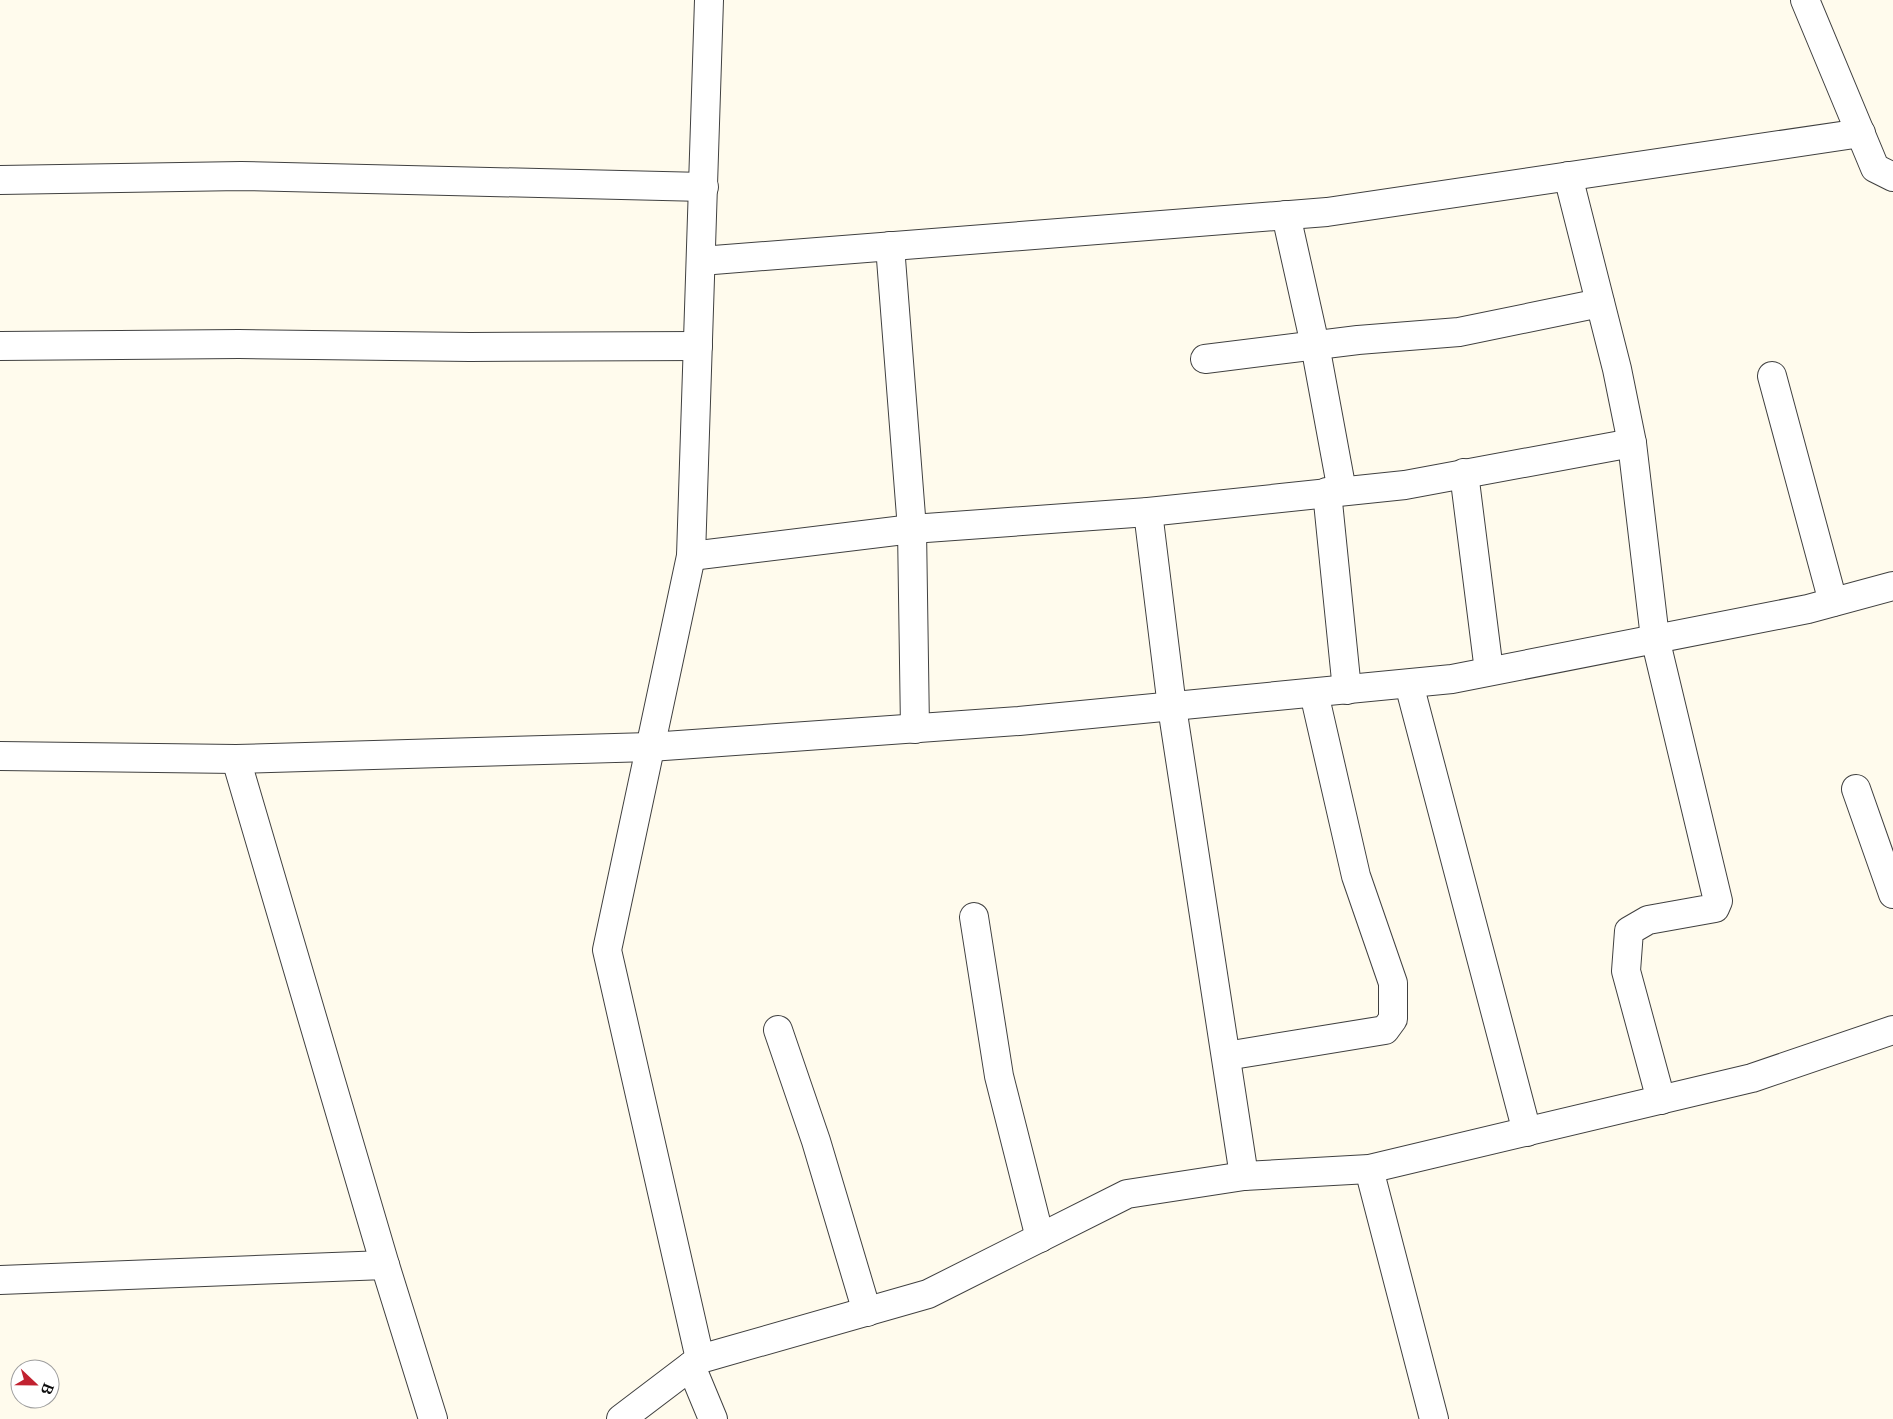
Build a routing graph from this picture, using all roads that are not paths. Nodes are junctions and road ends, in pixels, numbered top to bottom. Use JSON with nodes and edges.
{"nodes":[{"id":1,"x":709,"y":0,"type":"edge"},
{"id":2,"x":1805,"y":0,"type":"edge"},
{"id":3,"x":1861,"y":133,"type":"junction"},
{"id":4,"x":1568,"y":176,"type":"junction"},
{"id":5,"x":1893,"y":177,"type":"edge"},
{"id":6,"x":0,"y":180,"type":"edge"},
{"id":7,"x":704,"y":188,"type":"junction"},
{"id":8,"x":1286,"y":215,"type":"junction"},
{"id":9,"x":890,"y":246,"type":"junction"},
{"id":10,"x":701,"y":261,"type":"junction"},
{"id":11,"x":1600,"y":302,"type":"junction"},
{"id":12,"x":1315,"y":345,"type":"junction"},
{"id":13,"x":0,"y":346,"type":"edge"},
{"id":14,"x":698,"y":346,"type":"junction"},
{"id":15,"x":1205,"y":359,"type":"dead end"},
{"id":16,"x":1772,"y":376,"type":"dead end"},
{"id":17,"x":1632,"y":443,"type":"junction"},
{"id":18,"x":1464,"y":473,"type":"junction"},
{"id":19,"x":1334,"y":491,"type":"junction"},
{"id":20,"x":1148,"y":512,"type":"junction"},
{"id":21,"x":912,"y":529,"type":"junction"},
{"id":22,"x":691,"y":556,"type":"junction"},
{"id":23,"x":1893,"y":586,"type":"edge"},
{"id":24,"x":1833,"y":602,"type":"junction"},
{"id":25,"x":1655,"y":638,"type":"junction"},
{"id":26,"x":1488,"y":671,"type":"junction"},
{"id":27,"x":1409,"y":684,"type":"junction"},
{"id":28,"x":1348,"y":690,"type":"junction"},
{"id":29,"x":1314,"y":693,"type":"junction"},
{"id":30,"x":1172,"y":707,"type":"junction"},
{"id":31,"x":915,"y":729,"type":"junction"},
{"id":32,"x":650,"y":747,"type":"junction"},
{"id":33,"x":0,"y":756,"type":"edge"},
{"id":34,"x":236,"y":759,"type":"junction"},
{"id":35,"x":1856,"y":790,"type":"dead end"},
{"id":36,"x":1893,"y":894,"type":"edge"},
{"id":37,"x":974,"y":917,"type":"dead end"},
{"id":38,"x":778,"y":1030,"type":"dead end"},
{"id":39,"x":1893,"y":1030,"type":"edge"},
{"id":40,"x":1226,"y":1056,"type":"junction"},
{"id":41,"x":1660,"y":1100,"type":"junction"},
{"id":42,"x":1527,"y":1132,"type":"junction"},
{"id":43,"x":1368,"y":1169,"type":"junction"},
{"id":44,"x":1244,"y":1176,"type":"junction"},
{"id":45,"x":1040,"y":1238,"type":"junction"},
{"id":46,"x":384,"y":1265,"type":"junction"},
{"id":47,"x":0,"y":1280,"type":"edge"},
{"id":48,"x":867,"y":1312,"type":"junction"},
{"id":49,"x":696,"y":1363,"type":"junction"},
{"id":50,"x":433,"y":1419,"type":"edge"},
{"id":51,"x":621,"y":1419,"type":"edge"},
{"id":52,"x":713,"y":1419,"type":"edge"},
{"id":53,"x":1434,"y":1419,"type":"edge"}],
"edges":[{"from":1,"to":7,"type":"street"},
{"from":2,"to":3,"type":"street"},
{"from":3,"to":4,"type":"street"},
{"from":3,"to":5,"type":"street"},
{"from":4,"to":8,"type":"street"},
{"from":4,"to":11,"type":"street"},
{"from":6,"to":7,"type":"street"},
{"from":7,"to":10,"type":"street"},
{"from":8,"to":9,"type":"street"},
{"from":8,"to":12,"type":"street"},
{"from":9,"to":10,"type":"street"},
{"from":9,"to":21,"type":"street"},
{"from":10,"to":14,"type":"street"},
{"from":11,"to":12,"type":"street"},
{"from":11,"to":17,"type":"street"},
{"from":12,"to":15,"type":"street"},
{"from":12,"to":19,"type":"street"},
{"from":13,"to":14,"type":"street"},
{"from":14,"to":22,"type":"street"},
{"from":16,"to":24,"type":"street"},
{"from":17,"to":18,"type":"street"},
{"from":17,"to":25,"type":"street"},
{"from":18,"to":19,"type":"street"},
{"from":18,"to":26,"type":"street"},
{"from":19,"to":20,"type":"street"},
{"from":19,"to":28,"type":"street"},
{"from":20,"to":21,"type":"street"},
{"from":20,"to":30,"type":"street"},
{"from":21,"to":22,"type":"street"},
{"from":21,"to":31,"type":"street"},
{"from":22,"to":32,"type":"street"},
{"from":23,"to":24,"type":"street"},
{"from":24,"to":25,"type":"street"},
{"from":25,"to":26,"type":"street"},
{"from":25,"to":41,"type":"street"},
{"from":26,"to":27,"type":"street"},
{"from":27,"to":28,"type":"street"},
{"from":27,"to":42,"type":"street"},
{"from":28,"to":29,"type":"street"},
{"from":29,"to":30,"type":"street"},
{"from":29,"to":40,"type":"street"},
{"from":30,"to":31,"type":"street"},
{"from":30,"to":40,"type":"street"},
{"from":31,"to":32,"type":"street"},
{"from":32,"to":34,"type":"street"},
{"from":32,"to":49,"type":"street"},
{"from":33,"to":34,"type":"street"},
{"from":34,"to":46,"type":"street"},
{"from":35,"to":36,"type":"street"},
{"from":37,"to":45,"type":"street"},
{"from":38,"to":48,"type":"street"},
{"from":39,"to":41,"type":"street"},
{"from":40,"to":44,"type":"street"},
{"from":41,"to":42,"type":"street"},
{"from":42,"to":43,"type":"street"},
{"from":43,"to":44,"type":"street"},
{"from":43,"to":53,"type":"street"},
{"from":44,"to":45,"type":"street"},
{"from":45,"to":48,"type":"street"},
{"from":46,"to":47,"type":"street"},
{"from":46,"to":50,"type":"street"},
{"from":48,"to":49,"type":"street"},
{"from":49,"to":51,"type":"street"},
{"from":49,"to":52,"type":"street"}]}
